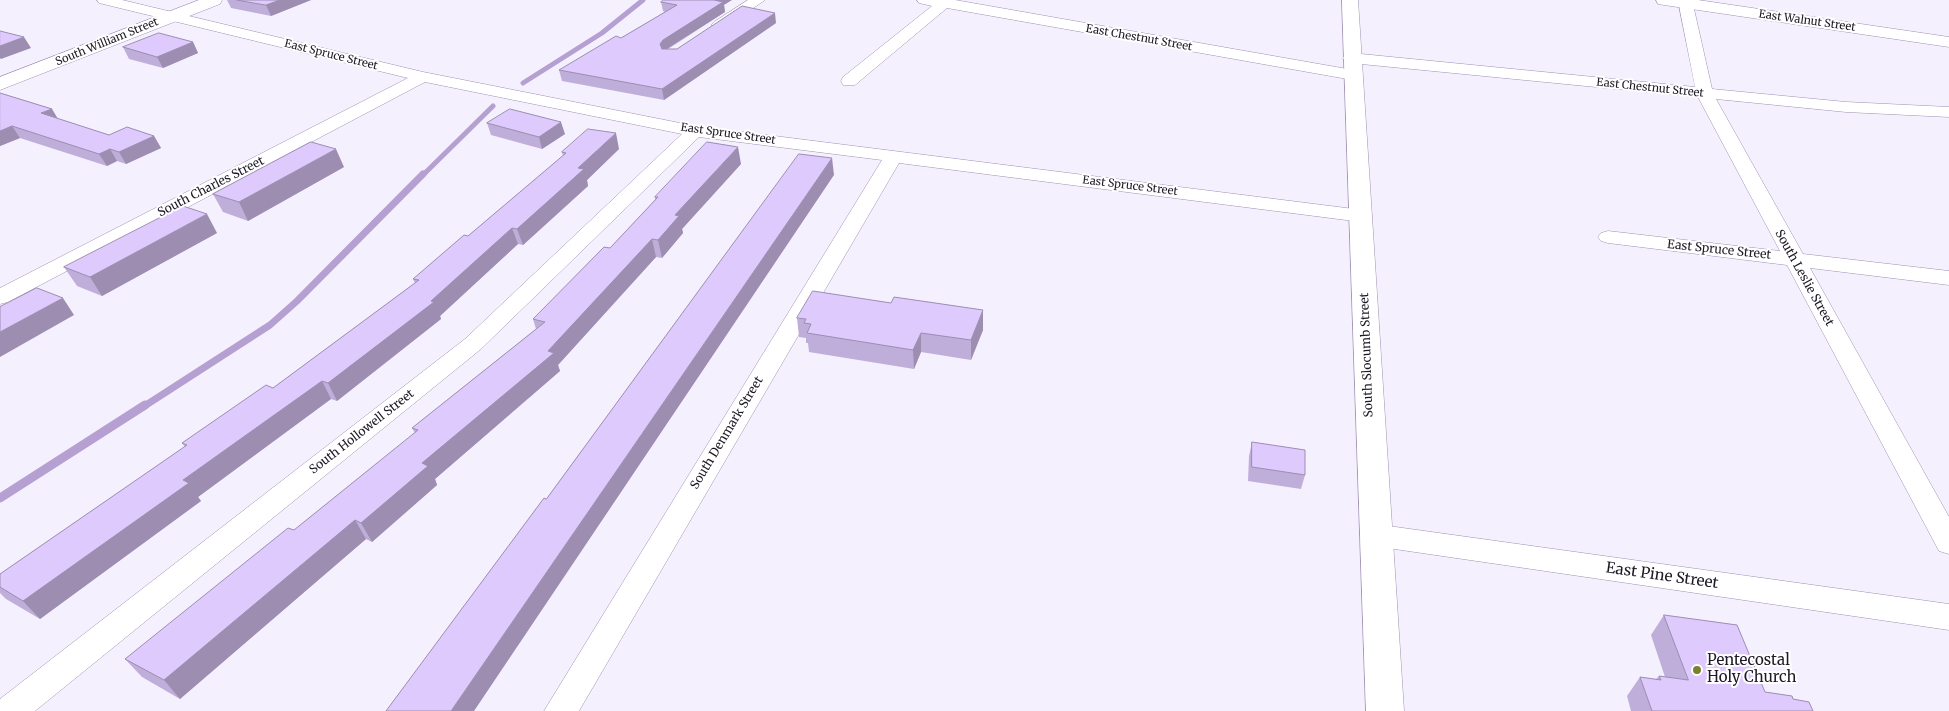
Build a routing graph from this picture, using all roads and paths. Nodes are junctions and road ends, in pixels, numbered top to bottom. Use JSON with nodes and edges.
{"nodes":[{"id":1,"x":104,"y":0,"type":"edge"},
{"id":2,"x":214,"y":0,"type":"edge"},
{"id":3,"x":758,"y":0,"type":"edge"},
{"id":4,"x":924,"y":0,"type":"edge"},
{"id":5,"x":1350,"y":0,"type":"edge"},
{"id":6,"x":1664,"y":0,"type":"edge"},
{"id":7,"x":946,"y":2,"type":"edge"},
{"id":8,"x":1686,"y":2,"type":"edge"},
{"id":9,"x":173,"y":16,"type":"junction"},
{"id":10,"x":703,"y":35,"type":"edge"},
{"id":11,"x":1949,"y":42,"type":"edge"},
{"id":12,"x":1352,"y":67,"type":"junction"},
{"id":13,"x":422,"y":77,"type":"junction"},
{"id":14,"x":849,"y":81,"type":"dead end"},
{"id":15,"x":0,"y":84,"type":"edge"},
{"id":16,"x":1705,"y":94,"type":"junction"},
{"id":17,"x":1949,"y":112,"type":"edge"},
{"id":18,"x":695,"y":131,"type":"junction"},
{"id":19,"x":894,"y":155,"type":"junction"},
{"id":20,"x":1362,"y":216,"type":"junction"},
{"id":21,"x":1608,"y":237,"type":"dead end"},
{"id":22,"x":1793,"y":258,"type":"junction"},
{"id":23,"x":1949,"y":278,"type":"edge"},
{"id":24,"x":0,"y":297,"type":"edge"},
{"id":25,"x":1374,"y":535,"type":"junction"},
{"id":26,"x":1949,"y":543,"type":"edge"},
{"id":27,"x":1949,"y":617,"type":"edge"},
{"id":28,"x":10,"y":711,"type":"edge"},
{"id":29,"x":560,"y":711,"type":"edge"},
{"id":30,"x":1384,"y":711,"type":"edge"}],
"edges":[{"from":1,"to":9,"type":"street","name":"East Spruce Street"},
{"from":2,"to":9,"type":"street","name":"South William Street"},
{"from":3,"to":10,"type":"street"},
{"from":4,"to":7,"type":"street","name":"East Chestnut Street"},
{"from":5,"to":12,"type":"street","name":"South Slocumb Street"},
{"from":6,"to":8,"type":"street","name":"East Walnut Street"},
{"from":7,"to":12,"type":"street","name":"East Chestnut Street"},
{"from":7,"to":14,"type":"street"},
{"from":8,"to":11,"type":"street","name":"East Walnut Street"},
{"from":8,"to":16,"type":"street","name":"South Leslie Street"},
{"from":9,"to":13,"type":"street","name":"East Spruce Street"},
{"from":9,"to":15,"type":"street","name":"South William Street"},
{"from":12,"to":16,"type":"street","name":"East Chestnut Street"},
{"from":12,"to":20,"type":"street","name":"South Slocumb Street"},
{"from":13,"to":18,"type":"street","name":"East Spruce Street"},
{"from":13,"to":24,"type":"street","name":"South Charles Street"},
{"from":16,"to":17,"type":"street","name":"East Chestnut Street"},
{"from":16,"to":22,"type":"street","name":"South Leslie Street"},
{"from":18,"to":19,"type":"street","name":"East Spruce Street"},
{"from":18,"to":28,"type":"street","name":"South Hollowell Street"},
{"from":19,"to":20,"type":"street","name":"East Spruce Street"},
{"from":19,"to":29,"type":"street","name":"South Denmark Street"},
{"from":20,"to":25,"type":"street","name":"South Slocumb Street"},
{"from":21,"to":22,"type":"street","name":"East Spruce Street"},
{"from":22,"to":23,"type":"street","name":"East Spruce Street"},
{"from":22,"to":26,"type":"street","name":"South Leslie Street"},
{"from":25,"to":27,"type":"street","name":"East Pine Street"},
{"from":25,"to":30,"type":"street","name":"South Slocumb Street"}]}
